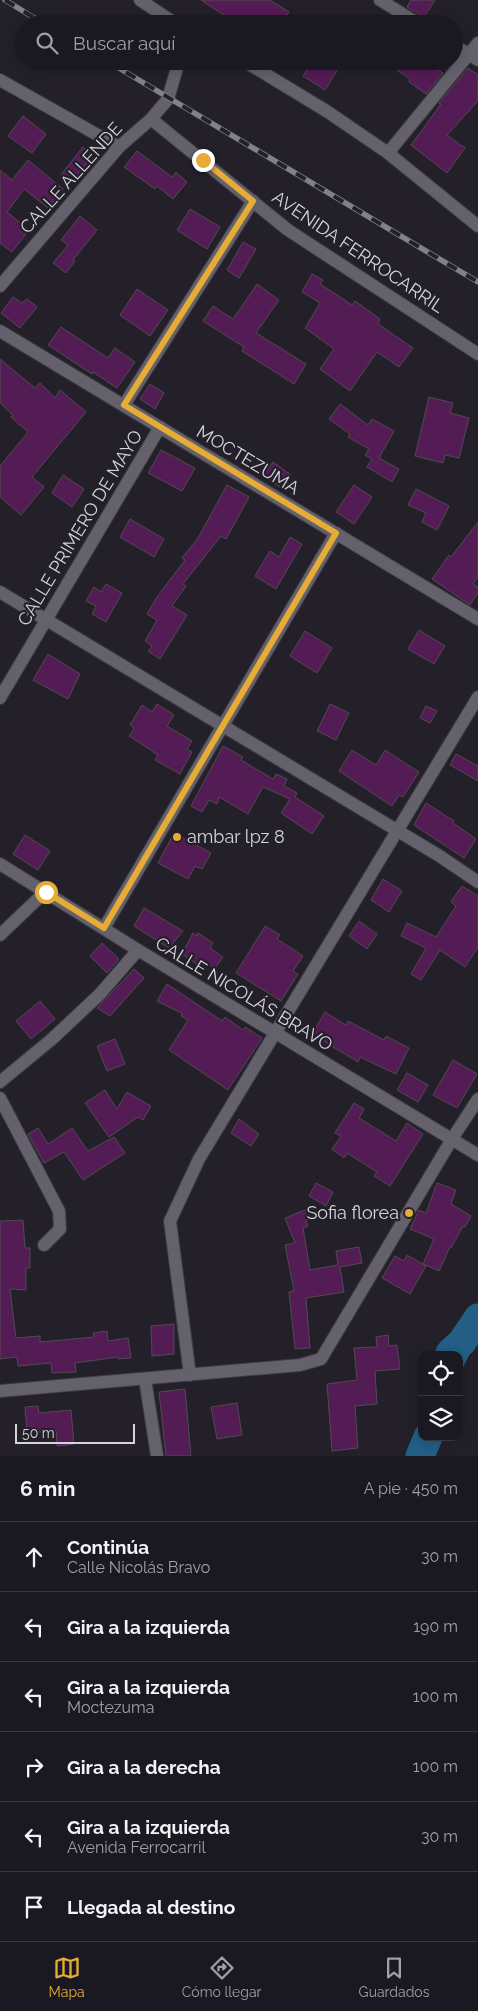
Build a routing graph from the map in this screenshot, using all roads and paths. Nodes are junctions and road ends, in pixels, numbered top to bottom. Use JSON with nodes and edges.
{"nodes":[{"id":1,"x":140,"y":0,"type":"edge"},
{"id":2,"x":380,"y":0,"type":"edge"},
{"id":3,"x":162,"y":15,"type":"edge"},
{"id":4,"x":404,"y":15,"type":"edge"},
{"id":5,"x":478,"y":43,"type":"edge"},
{"id":6,"x":463,"y":50,"type":"edge"},
{"id":7,"x":474,"y":57,"type":"edge"},
{"id":8,"x":463,"y":69,"type":"edge"},
{"id":9,"x":176,"y":70,"type":"edge"},
{"id":10,"x":259,"y":70,"type":"edge"},
{"id":11,"x":462,"y":70,"type":"edge"},
{"id":12,"x":0,"y":80,"type":"edge"},
{"id":13,"x":151,"y":119,"type":"junction"},
{"id":14,"x":119,"y":147,"type":"junction"},
{"id":15,"x":388,"y":153,"type":"junction"},
{"id":16,"x":253,"y":201,"type":"junction"},
{"id":17,"x":478,"y":226,"type":"edge"},
{"id":18,"x":0,"y":286,"type":"edge"},
{"id":19,"x":0,"y":331,"type":"edge"},
{"id":20,"x":478,"y":354,"type":"edge"},
{"id":21,"x":124,"y":405,"type":"junction"},
{"id":22,"x":160,"y":427,"type":"junction"},
{"id":23,"x":336,"y":533,"type":"junction"},
{"id":24,"x":0,"y":592,"type":"edge"},
{"id":25,"x":46,"y":619,"type":"junction"},
{"id":26,"x":478,"y":619,"type":"edge"},
{"id":27,"x":478,"y":697,"type":"edge"},
{"id":28,"x":0,"y":698,"type":"edge"},
{"id":29,"x":222,"y":726,"type":"junction"},
{"id":30,"x":398,"y":832,"type":"junction"},
{"id":31,"x":0,"y":864,"type":"edge"},
{"id":32,"x":478,"y":882,"type":"edge"},
{"id":33,"x":46,"y":892,"type":"junction"},
{"id":34,"x":104,"y":928,"type":"junction"},
{"id":35,"x":0,"y":935,"type":"edge"},
{"id":36,"x":138,"y":950,"type":"junction"},
{"id":37,"x":276,"y":1034,"type":"junction"},
{"id":38,"x":0,"y":1082,"type":"edge"},
{"id":39,"x":0,"y":1098,"type":"edge"},
{"id":40,"x":478,"y":1099,"type":"edge"},
{"id":41,"x":452,"y":1139,"type":"junction"},
{"id":42,"x":475,"y":1154,"type":"edge"},
{"id":43,"x":44,"y":1245,"type":"dead end"},
{"id":44,"x":190,"y":1375,"type":"junction"},
{"id":45,"x":145,"y":1379,"type":"junction"},
{"id":46,"x":0,"y":1391,"type":"edge"},
{"id":47,"x":157,"y":1456,"type":"edge"}],
"edges":[{"from":1,"to":3,"type":"street"},
{"from":2,"to":4,"type":"street"},
{"from":5,"to":7,"type":"street"},
{"from":6,"to":7,"type":"street"},
{"from":7,"to":8,"type":"street"},
{"from":9,"to":13,"type":"street","name":"CALLE ALLENDE"},
{"from":10,"to":15,"type":"street"},
{"from":11,"to":15,"type":"street"},
{"from":12,"to":14,"type":"street"},
{"from":13,"to":14,"type":"street","name":"CALLE ALLENDE"},
{"from":13,"to":16,"type":"street","name":"AVENIDA FERROCARRIL"},
{"from":14,"to":18,"type":"street","name":"CALLE ALLENDE"},
{"from":15,"to":17,"type":"street"},
{"from":16,"to":20,"type":"street","name":"AVENIDA FERROCARRIL"},
{"from":16,"to":21,"type":"street"},
{"from":19,"to":21,"type":"street","name":"MOCTEZUMA"},
{"from":21,"to":22,"type":"street","name":"MOCTEZUMA"},
{"from":22,"to":23,"type":"street","name":"MOCTEZUMA"},
{"from":22,"to":25,"type":"street","name":"CALLE PRIMERO DE MAYO"},
{"from":23,"to":26,"type":"street","name":"MOCTEZUMA"},
{"from":23,"to":29,"type":"street"},
{"from":24,"to":25,"type":"street"},
{"from":25,"to":28,"type":"street","name":"CALLE PRIMERO DE MAYO"},
{"from":25,"to":29,"type":"street"},
{"from":27,"to":30,"type":"street"},
{"from":29,"to":30,"type":"street"},
{"from":29,"to":34,"type":"street"},
{"from":30,"to":32,"type":"street"},
{"from":30,"to":37,"type":"street"},
{"from":31,"to":33,"type":"street","name":"CALLE NICOLÁS BRAVO"},
{"from":33,"to":34,"type":"street","name":"CALLE NICOLÁS BRAVO"},
{"from":33,"to":35,"type":"street"},
{"from":34,"to":36,"type":"street","name":"CALLE NICOLÁS BRAVO"},
{"from":36,"to":37,"type":"street","name":"CALLE NICOLÁS BRAVO"},
{"from":36,"to":38,"type":"street"},
{"from":37,"to":41,"type":"street","name":"CALLE NICOLÁS BRAVO"},
{"from":37,"to":44,"type":"street"},
{"from":39,"to":43,"type":"street"},
{"from":40,"to":41,"type":"street"},
{"from":41,"to":42,"type":"street","name":"CALLE NICOLÁS BRAVO"},
{"from":41,"to":44,"type":"street"},
{"from":44,"to":45,"type":"street"},
{"from":45,"to":46,"type":"street"},
{"from":45,"to":47,"type":"street"}]}
